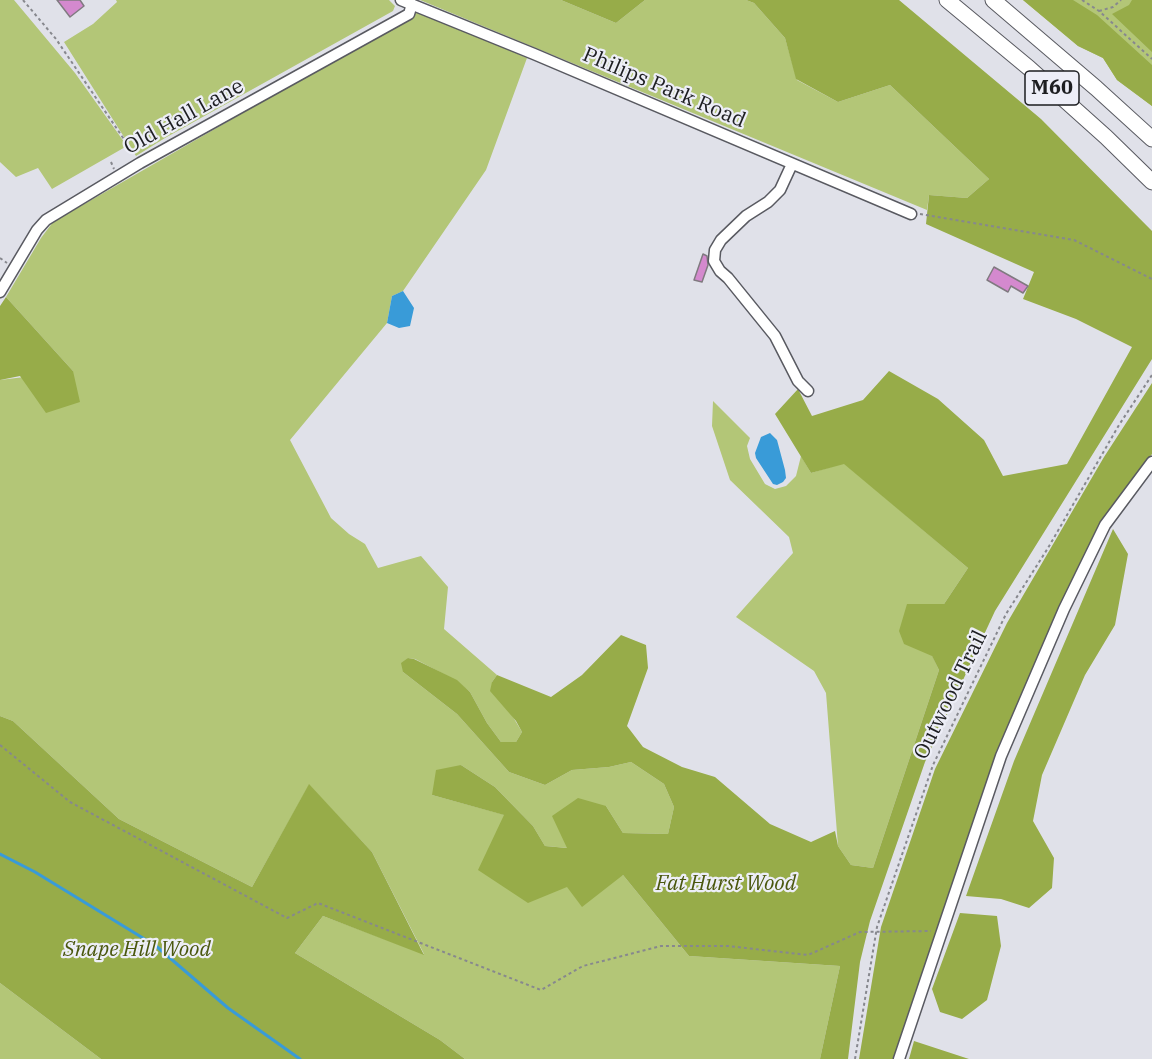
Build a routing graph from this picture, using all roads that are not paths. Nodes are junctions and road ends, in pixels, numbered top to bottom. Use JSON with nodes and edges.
{"nodes":[{"id":1,"x":947,"y":0,"type":"edge"},
{"id":2,"x":993,"y":0,"type":"edge"},
{"id":3,"x":407,"y":2,"type":"edge"},
{"id":4,"x":1152,"y":139,"type":"edge"},
{"id":5,"x":792,"y":164,"type":"junction"},
{"id":6,"x":1152,"y":182,"type":"edge"},
{"id":7,"x":911,"y":214,"type":"road end"},
{"id":8,"x":0,"y":292,"type":"edge"},
{"id":9,"x":808,"y":391,"type":"dead end"},
{"id":10,"x":1152,"y":462,"type":"edge"},
{"id":11,"x":899,"y":1059,"type":"edge"}],
"edges":[{"from":1,"to":6,"type":"highway","number":"M60"},
{"from":2,"to":4,"type":"highway","number":"M60"},
{"from":3,"to":5,"type":"street","name":"Philips Park Road"},
{"from":3,"to":8,"type":"street","name":"Old Hall Lane"},
{"from":5,"to":7,"type":"street","name":"Philips Park Road"},
{"from":5,"to":9,"type":"street"},
{"from":10,"to":11,"type":"street"}]}
